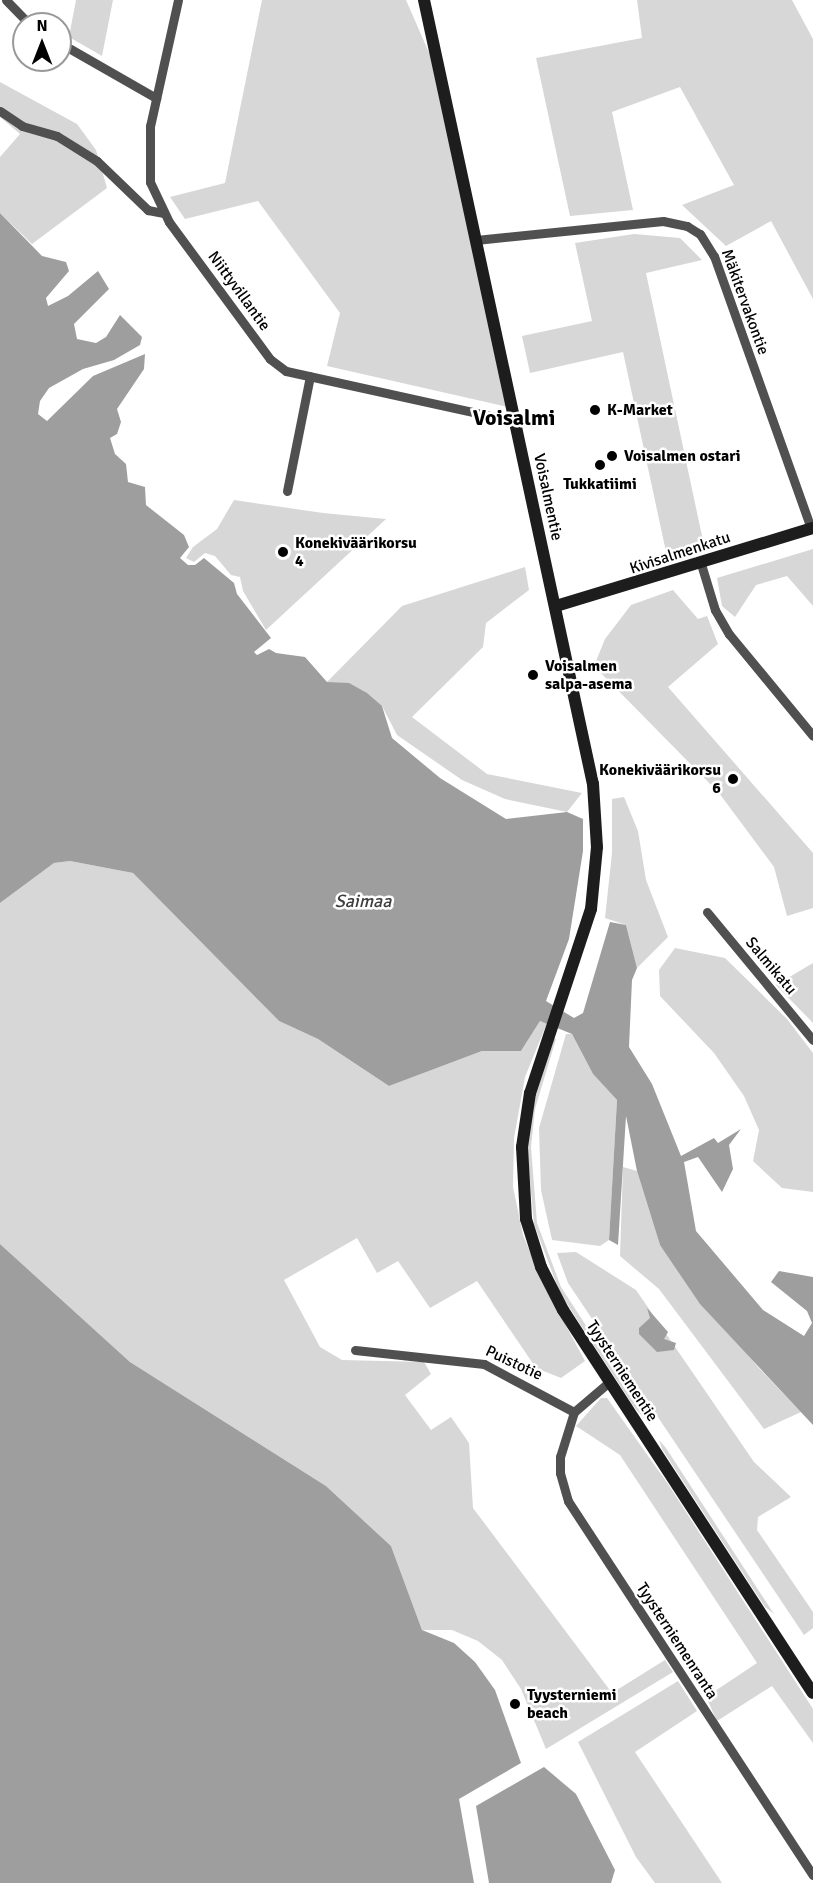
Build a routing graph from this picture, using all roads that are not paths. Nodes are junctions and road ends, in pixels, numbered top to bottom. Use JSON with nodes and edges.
{"nodes":[{"id":1,"x":6,"y":0,"type":"edge"},
{"id":2,"x":178,"y":0,"type":"edge"},
{"id":3,"x":424,"y":0,"type":"edge"},
{"id":4,"x":18,"y":12,"type":"edge"},
{"id":5,"x":72,"y":50,"type":"edge"},
{"id":6,"x":156,"y":98,"type":"junction"},
{"id":7,"x":0,"y":111,"type":"edge"},
{"id":8,"x":164,"y":213,"type":"junction"},
{"id":9,"x":476,"y":240,"type":"junction"},
{"id":10,"x":310,"y":376,"type":"junction"},
{"id":11,"x":514,"y":418,"type":"junction"},
{"id":12,"x":287,"y":491,"type":"dead end"},
{"id":13,"x":812,"y":528,"type":"edge"},
{"id":14,"x":701,"y":564,"type":"junction"},
{"id":15,"x":556,"y":606,"type":"junction"},
{"id":16,"x":813,"y":736,"type":"edge"},
{"id":17,"x":706,"y":912,"type":"dead end"},
{"id":18,"x":562,"y":1001,"type":"joint"},
{"id":19,"x":813,"y":1040,"type":"edge"},
{"id":20,"x":356,"y":1350,"type":"dead end"},
{"id":21,"x":609,"y":1382,"type":"junction"},
{"id":22,"x":574,"y":1412,"type":"junction"},
{"id":23,"x":813,"y":1693,"type":"edge"},
{"id":24,"x":813,"y":1875,"type":"edge"}],
"edges":[{"from":1,"to":4,"type":"street"},
{"from":2,"to":6,"type":"street","name":"Niittyvillantie"},
{"from":3,"to":9,"type":"street","name":"Voisalmentie"},
{"from":5,"to":6,"type":"street"},
{"from":6,"to":8,"type":"street","name":"Niittyvillantie"},
{"from":7,"to":8,"type":"street"},
{"from":8,"to":10,"type":"street","name":"Niittyvillantie"},
{"from":9,"to":11,"type":"street","name":"Voisalmentie"},
{"from":9,"to":13,"type":"street","name":"Mäkitervakontie"},
{"from":10,"to":11,"type":"street","name":"Niittyvillantie"},
{"from":10,"to":12,"type":"street"},
{"from":11,"to":15,"type":"street","name":"Voisalmentie"},
{"from":13,"to":14,"type":"street","name":"Kivisalmenkatu"},
{"from":14,"to":15,"type":"street","name":"Kivisalmenkatu"},
{"from":14,"to":16,"type":"street"},
{"from":15,"to":18,"type":"street","name":"Voisalmentie"},
{"from":17,"to":19,"type":"street","name":"Salmikatu"},
{"from":18,"to":21,"type":"street","name":"Tyysterniementie"},
{"from":20,"to":22,"type":"street","name":"Puistotie"},
{"from":21,"to":22,"type":"street"},
{"from":21,"to":23,"type":"street","name":"Tyysterniementie"},
{"from":22,"to":24,"type":"street","name":"Tyysterniemenranta"}]}
